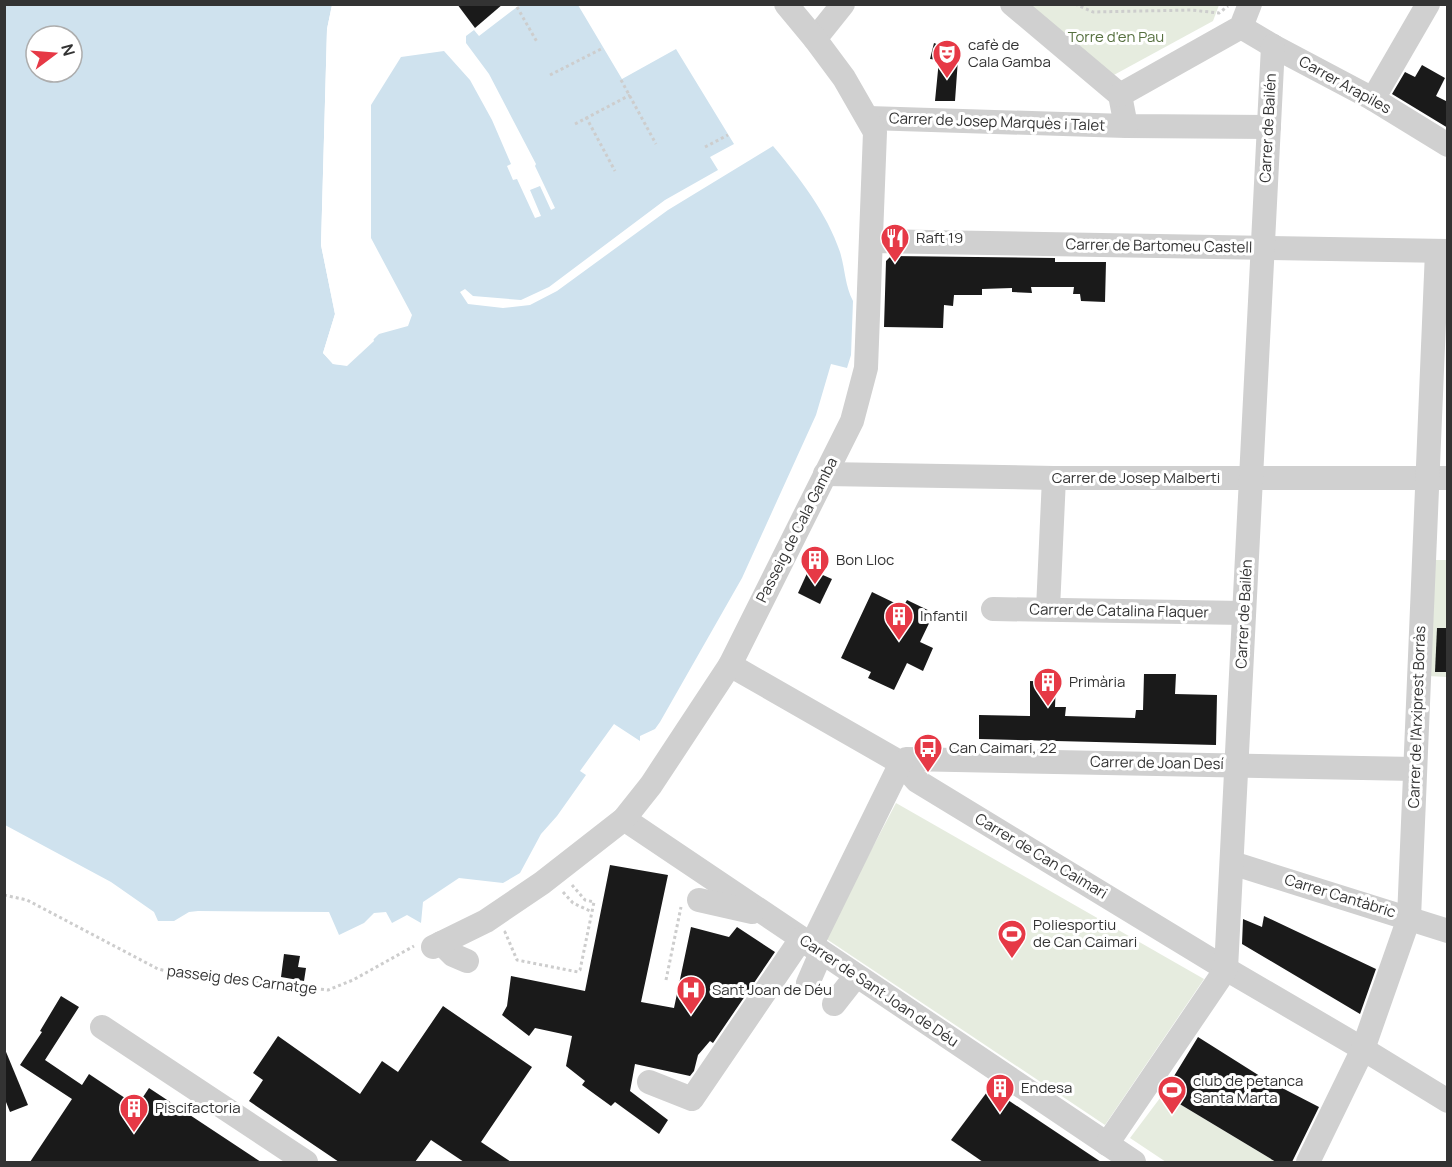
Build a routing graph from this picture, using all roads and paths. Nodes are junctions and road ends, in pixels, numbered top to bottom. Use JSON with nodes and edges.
{"nodes":[{"id":1,"x":786,"y":4,"type":"edge"},
{"id":2,"x":843,"y":4,"type":"edge"},
{"id":3,"x":1012,"y":4,"type":"edge"},
{"id":4,"x":1074,"y":4,"type":"edge"},
{"id":5,"x":1229,"y":4,"type":"edge"},
{"id":6,"x":1250,"y":4,"type":"edge"},
{"id":7,"x":1428,"y":4,"type":"edge"},
{"id":8,"x":518,"y":7,"type":"dead end"},
{"id":9,"x":1241,"y":27,"type":"junction"},
{"id":10,"x":815,"y":39,"type":"junction"},
{"id":11,"x":537,"y":42,"type":"dead end"},
{"id":12,"x":1273,"y":46,"type":"junction"},
{"id":13,"x":603,"y":48,"type":"dead end"},
{"id":14,"x":550,"y":75,"type":"dead end"},
{"id":15,"x":621,"y":80,"type":"dead end"},
{"id":16,"x":630,"y":95,"type":"junction"},
{"id":17,"x":1120,"y":95,"type":"junction"},
{"id":18,"x":1373,"y":99,"type":"junction"},
{"id":19,"x":586,"y":117,"type":"junction"},
{"id":20,"x":868,"y":118,"type":"junction"},
{"id":21,"x":575,"y":124,"type":"dead end"},
{"id":22,"x":1126,"y":126,"type":"junction"},
{"id":23,"x":1269,"y":127,"type":"junction"},
{"id":24,"x":728,"y":135,"type":"dead end"},
{"id":25,"x":656,"y":144,"type":"dead end"},
{"id":26,"x":1448,"y":145,"type":"edge"},
{"id":27,"x":705,"y":147,"type":"dead end"},
{"id":28,"x":615,"y":171,"type":"dead end"},
{"id":29,"x":870,"y":241,"type":"junction"},
{"id":30,"x":1262,"y":248,"type":"junction"},
{"id":31,"x":1442,"y":251,"type":"edge"},
{"id":32,"x":825,"y":474,"type":"junction"},
{"id":33,"x":1251,"y":477,"type":"junction"},
{"id":34,"x":1054,"y":478,"type":"junction"},
{"id":35,"x":1437,"y":478,"type":"edge"},
{"id":36,"x":993,"y":609,"type":"dead end"},
{"id":37,"x":1048,"y":609,"type":"junction"},
{"id":38,"x":1244,"y":613,"type":"junction"},
{"id":39,"x":730,"y":665,"type":"junction"},
{"id":40,"x":901,"y":763,"type":"junction"},
{"id":41,"x":1236,"y":764,"type":"junction"},
{"id":42,"x":1415,"y":769,"type":"junction"},
{"id":43,"x":624,"y":819,"type":"junction"},
{"id":44,"x":1232,"y":863,"type":"junction"},
{"id":45,"x":561,"y":881,"type":"junction"},
{"id":46,"x":4,"y":895,"type":"edge"},
{"id":47,"x":691,"y":899,"type":"joint"},
{"id":48,"x":592,"y":912,"type":"junction"},
{"id":49,"x":766,"y":916,"type":"junction"},
{"id":50,"x":1409,"y":918,"type":"junction"},
{"id":51,"x":515,"y":926,"type":"dead end"},
{"id":52,"x":1448,"y":931,"type":"edge"},
{"id":53,"x":432,"y":944,"type":"junction"},
{"id":54,"x":811,"y":946,"type":"junction"},
{"id":55,"x":467,"y":961,"type":"dead end"},
{"id":56,"x":1226,"y":969,"type":"junction"},
{"id":57,"x":856,"y":976,"type":"junction"},
{"id":58,"x":666,"y":980,"type":"dead end"},
{"id":59,"x":808,"y":983,"type":"dead end"},
{"id":60,"x":834,"y":1004,"type":"dead end"},
{"id":61,"x":102,"y":1027,"type":"dead end"},
{"id":62,"x":1364,"y":1049,"type":"junction"},
{"id":63,"x":649,"y":1082,"type":"dead end"},
{"id":64,"x":1448,"y":1101,"type":"edge"},
{"id":65,"x":1107,"y":1144,"type":"junction"},
{"id":66,"x":306,"y":1162,"type":"edge"},
{"id":67,"x":1134,"y":1162,"type":"edge"},
{"id":68,"x":1308,"y":1162,"type":"edge"}],
"edges":[{"from":1,"to":10,"type":"street","name":"Passeig de Cala Gamba"},
{"from":2,"to":10,"type":"street"},
{"from":3,"to":17,"type":"street"},
{"from":4,"to":5,"type":"path"},
{"from":6,"to":9,"type":"street"},
{"from":7,"to":18,"type":"street"},
{"from":8,"to":11,"type":"path"},
{"from":9,"to":12,"type":"street","name":"Carrer Arapiles"},
{"from":9,"to":17,"type":"street"},
{"from":10,"to":20,"type":"street","name":"Passeig de Cala Gamba"},
{"from":12,"to":18,"type":"street","name":"Carrer Arapiles"},
{"from":12,"to":23,"type":"street","name":"Carrer de Bailén"},
{"from":13,"to":14,"type":"path"},
{"from":15,"to":16,"type":"path"},
{"from":16,"to":19,"type":"path"},
{"from":16,"to":25,"type":"path"},
{"from":17,"to":22,"type":"street"},
{"from":18,"to":26,"type":"street","name":"Carrer Arapiles"},
{"from":19,"to":21,"type":"path"},
{"from":19,"to":28,"type":"path"},
{"from":20,"to":22,"type":"street","name":"Carrer de Josep Marquès i Talet"},
{"from":20,"to":29,"type":"street","name":"Passeig de Cala Gamba"},
{"from":22,"to":23,"type":"street","name":"Carrer de Josep Marquès i Talet"},
{"from":23,"to":30,"type":"street","name":"Carrer de Bailén"},
{"from":24,"to":27,"type":"path"},
{"from":29,"to":30,"type":"street","name":"Carrer de Bartomeu Castell"},
{"from":29,"to":32,"type":"street","name":"Passeig de Cala Gamba"},
{"from":30,"to":31,"type":"street","name":"Carrer de Bartomeu Castell"},
{"from":30,"to":33,"type":"street","name":"Carrer de Bailén"},
{"from":31,"to":35,"type":"street","name":"Carrer de l'Arxiprest Borràs"},
{"from":32,"to":34,"type":"street","name":"Carrer de Josep Malberti"},
{"from":32,"to":39,"type":"street","name":"Passeig de Cala Gamba"},
{"from":33,"to":34,"type":"street","name":"Carrer de Josep Malberti"},
{"from":33,"to":35,"type":"street","name":"Carrer de Josep Malberti"},
{"from":33,"to":38,"type":"street","name":"Carrer de Bailén"},
{"from":34,"to":37,"type":"street"},
{"from":35,"to":42,"type":"street","name":"Carrer de l'Arxiprest Borràs"},
{"from":36,"to":37,"type":"street","name":"Carrer de Catalina Flaquer"},
{"from":37,"to":38,"type":"street","name":"Carrer de Catalina Flaquer"},
{"from":38,"to":41,"type":"street","name":"Carrer de Bailén"},
{"from":39,"to":40,"type":"street","name":"Carrer de Can Caimari"},
{"from":39,"to":43,"type":"street","name":"Passeig de Cala Gamba"},
{"from":40,"to":41,"type":"street","name":"Carrer de Joan Desí"},
{"from":40,"to":54,"type":"street"},
{"from":40,"to":56,"type":"street","name":"Carrer de Can Caimari"},
{"from":41,"to":42,"type":"street","name":"Carrer de Joan Desí"},
{"from":41,"to":44,"type":"street","name":"Carrer de Bailén"},
{"from":42,"to":50,"type":"street","name":"Carrer de l'Arxiprest Borràs"},
{"from":43,"to":45,"type":"street","name":"Passeig de Cala Gamba"},
{"from":43,"to":49,"type":"street","name":"Carrer de Sant Joan de Déu"},
{"from":44,"to":50,"type":"street","name":"Carrer Cantàbric"},
{"from":44,"to":56,"type":"street","name":"Carrer de Bailén"},
{"from":45,"to":48,"type":"path"},
{"from":45,"to":48,"type":"path"},
{"from":45,"to":53,"type":"street","name":"Passeig de Cala Gamba"},
{"from":46,"to":53,"type":"path","name":"passeig des Carnatge"},
{"from":47,"to":49,"type":"street"},
{"from":47,"to":58,"type":"path"},
{"from":48,"to":51,"type":"path"},
{"from":49,"to":54,"type":"street","name":"Carrer de Sant Joan de Déu"},
{"from":50,"to":52,"type":"street","name":"Carrer Cantàbric"},
{"from":50,"to":62,"type":"street","name":"Carrer de l'Arxiprest Borràs"},
{"from":53,"to":55,"type":"street"},
{"from":54,"to":57,"type":"street","name":"Carrer de Sant Joan de Déu"},
{"from":54,"to":59,"type":"street"},
{"from":54,"to":63,"type":"street"},
{"from":56,"to":62,"type":"street","name":"Carrer de Can Caimari"},
{"from":56,"to":65,"type":"street"},
{"from":57,"to":60,"type":"street"},
{"from":57,"to":65,"type":"street","name":"Carrer de Sant Joan de Déu"},
{"from":61,"to":66,"type":"street"},
{"from":62,"to":64,"type":"street","name":"Carrer de Can Caimari"},
{"from":62,"to":68,"type":"street","name":"Carrer de l'Arxiprest Borràs"},
{"from":65,"to":67,"type":"street","name":"Carrer de Sant Joan de Déu"}]}
